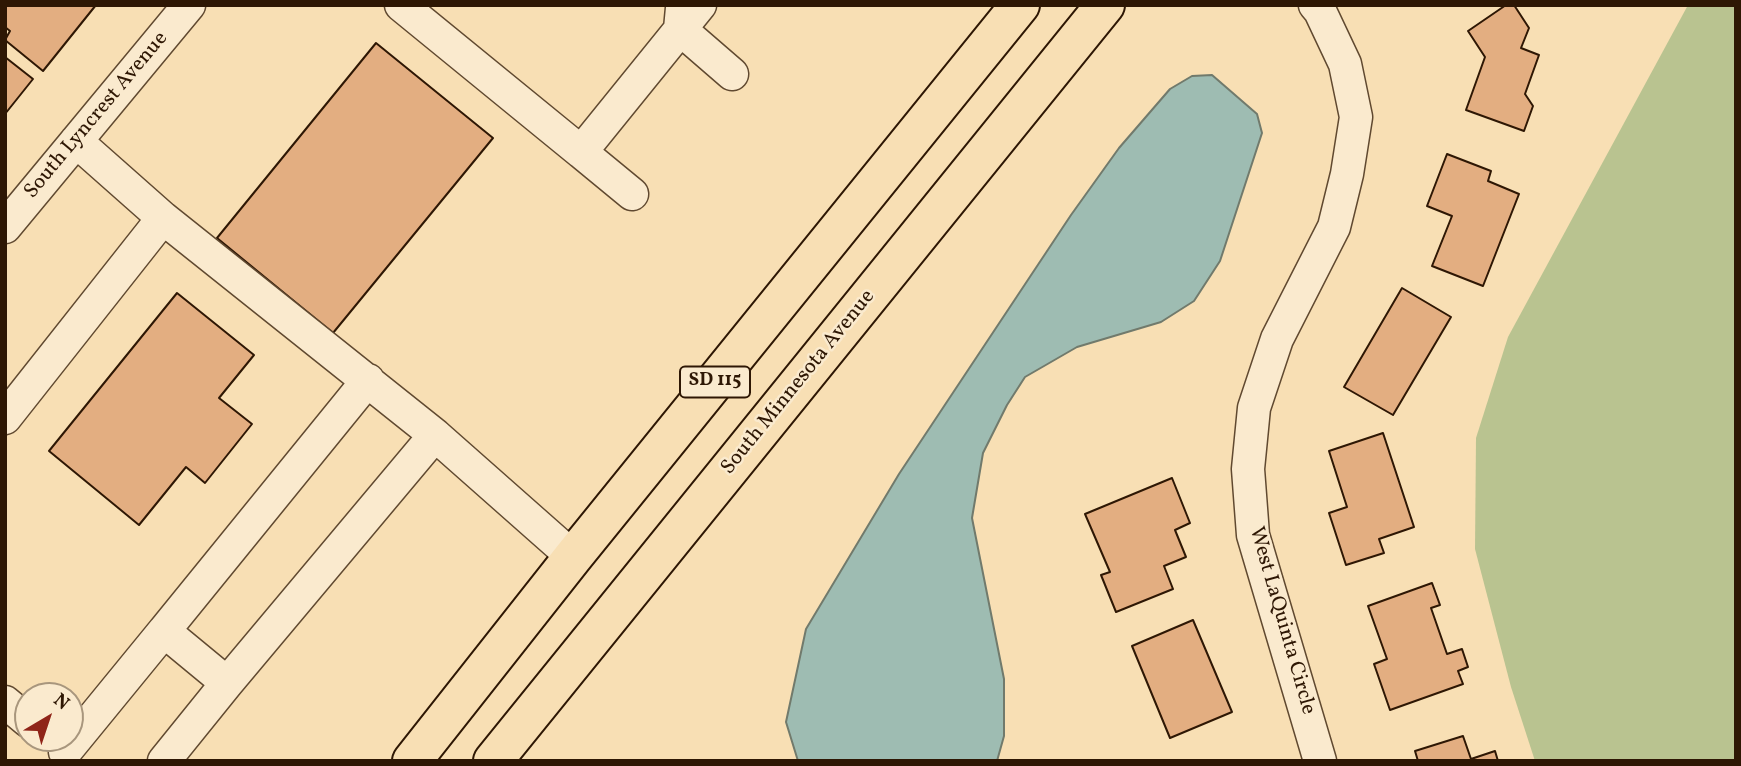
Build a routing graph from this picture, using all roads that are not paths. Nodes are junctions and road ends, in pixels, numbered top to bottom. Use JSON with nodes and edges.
{"nodes":[{"id":1,"x":189,"y":5,"type":"edge"},
{"id":2,"x":401,"y":5,"type":"edge"},
{"id":3,"x":1020,"y":5,"type":"edge"},
{"id":4,"x":1105,"y":5,"type":"edge"},
{"id":5,"x":1322,"y":7,"type":"edge"},
{"id":6,"x":687,"y":13,"type":"edge"},
{"id":7,"x":732,"y":74,"type":"dead end"},
{"id":8,"x":76,"y":141,"type":"junction"},
{"id":9,"x":580,"y":152,"type":"junction"},
{"id":10,"x":632,"y":194,"type":"dead end"},
{"id":11,"x":163,"y":218,"type":"junction"},
{"id":12,"x":5,"y":227,"type":"edge"},
{"id":13,"x":368,"y":380,"type":"junction"},
{"id":14,"x":5,"y":418,"type":"edge"},
{"id":15,"x":435,"y":435,"type":"junction"},
{"id":16,"x":573,"y":557,"type":"junction"},
{"id":17,"x":164,"y":631,"type":"junction"},
{"id":18,"x":227,"y":683,"type":"junction"},
{"id":19,"x":84,"y":725,"type":"edge"},
{"id":20,"x":163,"y":761,"type":"edge"},
{"id":21,"x":412,"y":761,"type":"edge"},
{"id":22,"x":493,"y":761,"type":"edge"},
{"id":23,"x":1320,"y":761,"type":"edge"}],
"edges":[{"from":1,"to":8,"type":"street","name":"South Lyncrest Avenue"},
{"from":2,"to":9,"type":"street"},
{"from":3,"to":16,"type":"main road","number":"SD 115"},
{"from":4,"to":22,"type":"main road","name":"South Minnesota Avenue","number":"SD 115"},
{"from":5,"to":23,"type":"street","name":"West LaQuinta Circle"},
{"from":6,"to":7,"type":"street"},
{"from":6,"to":9,"type":"street"},
{"from":8,"to":11,"type":"street"},
{"from":8,"to":12,"type":"street","name":"South Lyncrest Avenue"},
{"from":9,"to":10,"type":"street"},
{"from":11,"to":13,"type":"street"},
{"from":11,"to":14,"type":"street"},
{"from":13,"to":15,"type":"street"},
{"from":13,"to":17,"type":"street"},
{"from":15,"to":16,"type":"street"},
{"from":15,"to":18,"type":"street"},
{"from":16,"to":21,"type":"main road","number":"SD 115"},
{"from":17,"to":18,"type":"street"},
{"from":17,"to":19,"type":"street"},
{"from":18,"to":20,"type":"street"}]}
